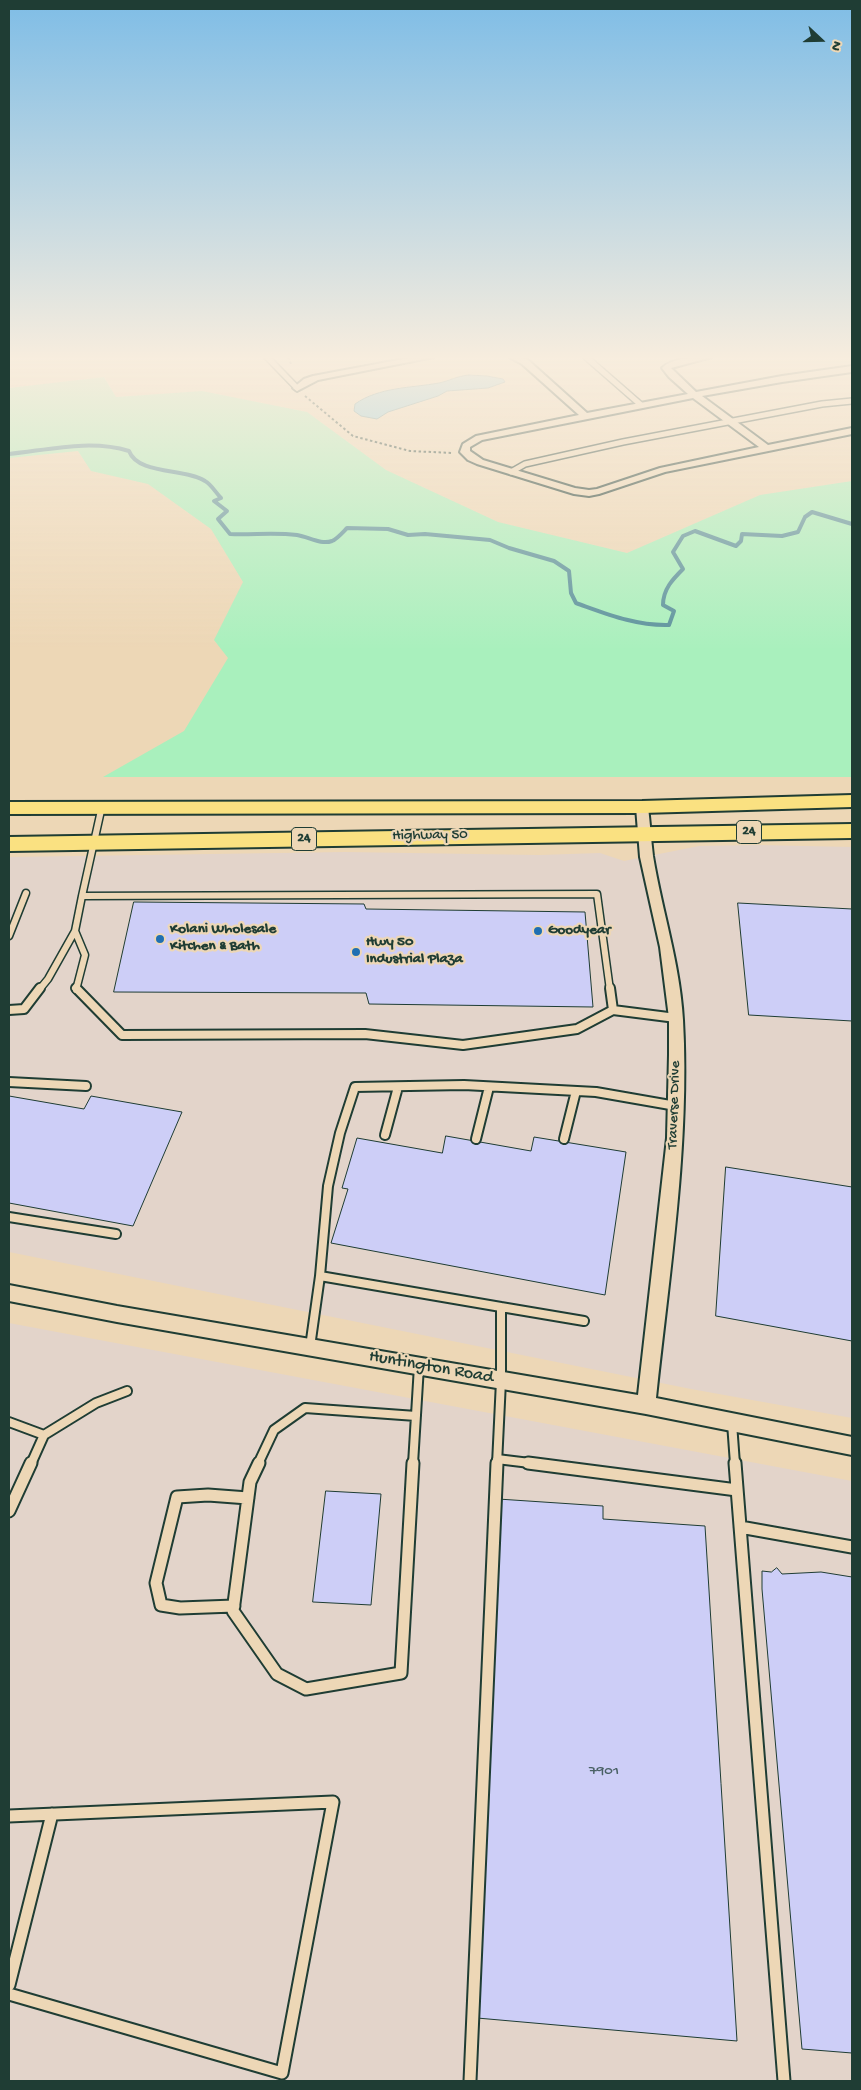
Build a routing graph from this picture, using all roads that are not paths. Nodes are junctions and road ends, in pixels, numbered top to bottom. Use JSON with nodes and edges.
{"nodes":[{"id":1,"x":468,"y":455,"type":"edge"},
{"id":2,"x":567,"y":455,"type":"edge"},
{"id":3,"x":735,"y":455,"type":"edge"},
{"id":4,"x":511,"y":472,"type":"junction"},
{"id":5,"x":852,"y":801,"type":"edge"},
{"id":6,"x":102,"y":806,"type":"junction"},
{"id":7,"x":642,"y":807,"type":"junction"},
{"id":8,"x":9,"y":808,"type":"edge"},
{"id":9,"x":852,"y":831,"type":"edge"},
{"id":10,"x":645,"y":833,"type":"junction"},
{"id":11,"x":95,"y":842,"type":"junction"},
{"id":12,"x":9,"y":844,"type":"edge"},
{"id":13,"x":26,"y":893,"type":"dead end"},
{"id":14,"x":82,"y":896,"type":"junction"},
{"id":15,"x":75,"y":931,"type":"junction"},
{"id":16,"x":9,"y":936,"type":"edge"},
{"id":17,"x":9,"y":1010,"type":"edge"},
{"id":18,"x":613,"y":1010,"type":"junction"},
{"id":19,"x":676,"y":1018,"type":"junction"},
{"id":20,"x":9,"y":1082,"type":"edge"},
{"id":21,"x":86,"y":1086,"type":"dead end"},
{"id":22,"x":489,"y":1086,"type":"junction"},
{"id":23,"x":398,"y":1087,"type":"junction"},
{"id":24,"x":576,"y":1091,"type":"junction"},
{"id":25,"x":676,"y":1106,"type":"junction"},
{"id":26,"x":385,"y":1135,"type":"dead end"},
{"id":27,"x":476,"y":1139,"type":"dead end"},
{"id":28,"x":564,"y":1139,"type":"dead end"},
{"id":29,"x":9,"y":1217,"type":"edge"},
{"id":30,"x":116,"y":1234,"type":"dead end"},
{"id":31,"x":320,"y":1276,"type":"junction"},
{"id":32,"x":9,"y":1293,"type":"edge"},
{"id":33,"x":501,"y":1307,"type":"junction"},
{"id":34,"x":584,"y":1321,"type":"dead end"},
{"id":35,"x":310,"y":1347,"type":"junction"},
{"id":36,"x":419,"y":1366,"type":"junction"},
{"id":37,"x":501,"y":1381,"type":"junction"},
{"id":38,"x":127,"y":1392,"type":"dead end"},
{"id":39,"x":646,"y":1405,"type":"junction"},
{"id":40,"x":416,"y":1416,"type":"junction"},
{"id":41,"x":9,"y":1422,"type":"edge"},
{"id":42,"x":732,"y":1422,"type":"junction"},
{"id":43,"x":44,"y":1435,"type":"junction"},
{"id":44,"x":852,"y":1446,"type":"edge"},
{"id":45,"x":497,"y":1459,"type":"junction"},
{"id":46,"x":737,"y":1490,"type":"junction"},
{"id":47,"x":248,"y":1498,"type":"junction"},
{"id":48,"x":9,"y":1511,"type":"edge"},
{"id":49,"x":740,"y":1527,"type":"junction"},
{"id":50,"x":852,"y":1547,"type":"edge"},
{"id":51,"x":234,"y":1606,"type":"junction"},
{"id":52,"x":52,"y":1814,"type":"junction"},
{"id":53,"x":9,"y":1816,"type":"edge"},
{"id":54,"x":9,"y":1985,"type":"edge"},
{"id":55,"x":9,"y":1994,"type":"edge"},
{"id":56,"x":470,"y":2081,"type":"edge"},
{"id":57,"x":784,"y":2081,"type":"edge"}],
"edges":[{"from":1,"to":4,"type":"street"},
{"from":2,"to":4,"type":"lane"},
{"from":3,"to":4,"type":"street"},
{"from":5,"to":7,"type":"main road","name":"Highway 50","number":"24"},
{"from":6,"to":7,"type":"main road","name":"Highway 50","number":"24"},
{"from":6,"to":8,"type":"main road","name":"Highway 50","number":"24"},
{"from":6,"to":11,"type":"lane"},
{"from":7,"to":10,"type":"street","name":"Traverse Drive"},
{"from":9,"to":10,"type":"main road","name":"Highway 50","number":"24"},
{"from":10,"to":11,"type":"main road","name":"Highway 50","number":"24"},
{"from":10,"to":19,"type":"street","name":"Traverse Drive"},
{"from":11,"to":12,"type":"main road","name":"Highway 50","number":"24"},
{"from":11,"to":14,"type":"lane"},
{"from":13,"to":16,"type":"lane"},
{"from":14,"to":15,"type":"lane"},
{"from":14,"to":18,"type":"lane"},
{"from":15,"to":17,"type":"lane"},
{"from":15,"to":18,"type":"lane"},
{"from":18,"to":19,"type":"lane"},
{"from":19,"to":25,"type":"street","name":"Traverse Drive"},
{"from":20,"to":21,"type":"lane"},
{"from":22,"to":23,"type":"lane"},
{"from":22,"to":24,"type":"lane"},
{"from":22,"to":27,"type":"lane"},
{"from":23,"to":26,"type":"lane"},
{"from":23,"to":31,"type":"lane"},
{"from":24,"to":25,"type":"lane"},
{"from":24,"to":28,"type":"lane"},
{"from":25,"to":39,"type":"street","name":"Traverse Drive"},
{"from":29,"to":30,"type":"lane"},
{"from":31,"to":33,"type":"lane"},
{"from":31,"to":35,"type":"lane"},
{"from":32,"to":35,"type":"street","name":"Huntington Road"},
{"from":33,"to":34,"type":"lane"},
{"from":33,"to":37,"type":"lane"},
{"from":35,"to":36,"type":"street","name":"Huntington Road"},
{"from":36,"to":37,"type":"street","name":"Huntington Road"},
{"from":36,"to":40,"type":"lane"},
{"from":37,"to":39,"type":"street","name":"Huntington Road"},
{"from":37,"to":45,"type":"lane"},
{"from":38,"to":43,"type":"lane"},
{"from":39,"to":42,"type":"street","name":"Huntington Road"},
{"from":40,"to":47,"type":"lane"},
{"from":40,"to":51,"type":"lane"},
{"from":41,"to":43,"type":"lane"},
{"from":42,"to":44,"type":"street","name":"Huntington Road"},
{"from":42,"to":46,"type":"lane"},
{"from":43,"to":48,"type":"lane"},
{"from":45,"to":46,"type":"lane"},
{"from":45,"to":56,"type":"lane"},
{"from":46,"to":49,"type":"lane"},
{"from":47,"to":51,"type":"lane"},
{"from":47,"to":51,"type":"lane"},
{"from":49,"to":50,"type":"lane"},
{"from":49,"to":57,"type":"lane"},
{"from":52,"to":53,"type":"lane"},
{"from":52,"to":54,"type":"lane"},
{"from":52,"to":55,"type":"lane"}]}
